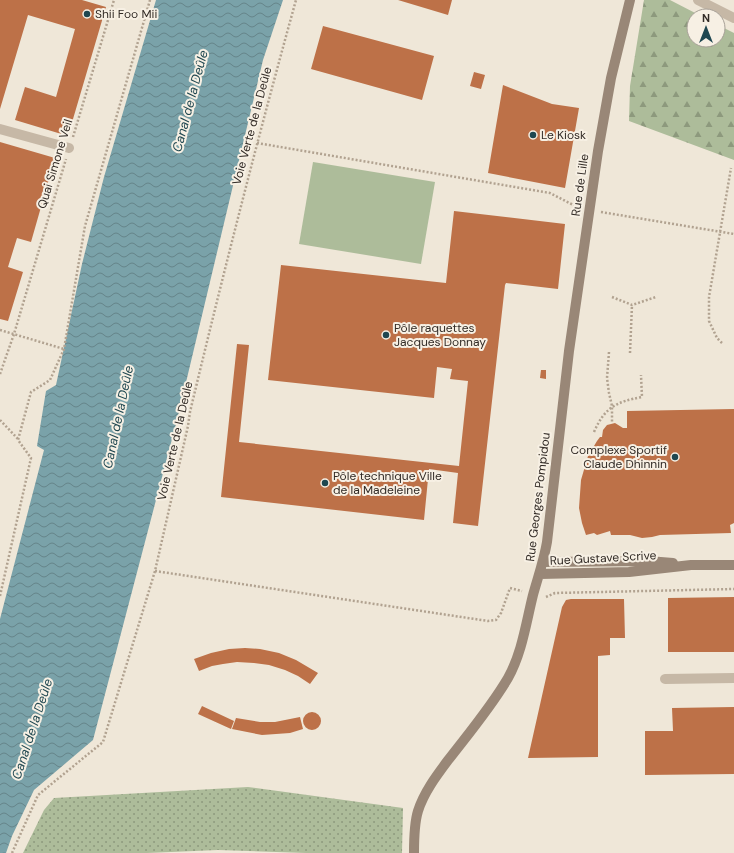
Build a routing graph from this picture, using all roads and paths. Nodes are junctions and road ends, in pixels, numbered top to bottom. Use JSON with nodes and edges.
{"nodes":[{"id":1,"x":114,"y":0,"type":"edge"},
{"id":2,"x":150,"y":0,"type":"edge"},
{"id":3,"x":296,"y":0,"type":"edge"},
{"id":4,"x":630,"y":0,"type":"edge"},
{"id":5,"x":698,"y":0,"type":"edge"},
{"id":6,"x":734,"y":18,"type":"edge"},
{"id":7,"x":0,"y":129,"type":"edge"},
{"id":8,"x":257,"y":143,"type":"junction"},
{"id":9,"x":69,"y":148,"type":"junction"},
{"id":10,"x":731,"y":168,"type":"dead end"},
{"id":11,"x":590,"y":210,"type":"junction"},
{"id":12,"x":720,"y":232,"type":"junction"},
{"id":13,"x":734,"y":234,"type":"edge"},
{"id":14,"x":612,"y":297,"type":"dead end"},
{"id":15,"x":656,"y":297,"type":"dead end"},
{"id":16,"x":632,"y":304,"type":"junction"},
{"id":17,"x":572,"y":328,"type":"joint"},
{"id":18,"x":0,"y":330,"type":"edge"},
{"id":19,"x":14,"y":334,"type":"junction"},
{"id":20,"x":722,"y":343,"type":"dead end"},
{"id":21,"x":64,"y":349,"type":"junction"},
{"id":22,"x":609,"y":352,"type":"dead end"},
{"id":23,"x":630,"y":352,"type":"dead end"},
{"id":24,"x":0,"y":374,"type":"edge"},
{"id":25,"x":641,"y":375,"type":"dead end"},
{"id":26,"x":612,"y":406,"type":"junction"},
{"id":27,"x":0,"y":420,"type":"edge"},
{"id":28,"x":612,"y":422,"type":"dead end"},
{"id":29,"x":594,"y":432,"type":"dead end"},
{"id":30,"x":18,"y":440,"type":"junction"},
{"id":31,"x":543,"y":562,"type":"junction"},
{"id":32,"x":734,"y":564,"type":"edge"},
{"id":33,"x":691,"y":565,"type":"junction"},
{"id":34,"x":155,"y":572,"type":"junction"},
{"id":35,"x":540,"y":574,"type":"junction"},
{"id":36,"x":734,"y":589,"type":"edge"},
{"id":37,"x":533,"y":594,"type":"junction"},
{"id":38,"x":0,"y":596,"type":"edge"},
{"id":39,"x":665,"y":678,"type":"dead end"},
{"id":40,"x":734,"y":678,"type":"edge"},
{"id":41,"x":12,"y":853,"type":"edge"},
{"id":42,"x":414,"y":853,"type":"edge"}],
"edges":[{"from":1,"to":9,"type":"path","name":"Quai Simone Veil"},
{"from":2,"to":21,"type":"path"},
{"from":3,"to":8,"type":"path","name":"Voie Verte de la Deûle"},
{"from":4,"to":11,"type":"street","name":"Rue de Lille"},
{"from":5,"to":6,"type":"street"},
{"from":7,"to":9,"type":"street"},
{"from":8,"to":11,"type":"path"},
{"from":8,"to":34,"type":"path","name":"Voie Verte de la Deûle"},
{"from":9,"to":19,"type":"path","name":"Quai Simone Veil"},
{"from":10,"to":12,"type":"path"},
{"from":11,"to":12,"type":"path"},
{"from":11,"to":17,"type":"street","name":"Rue de Lille"},
{"from":12,"to":13,"type":"path"},
{"from":12,"to":20,"type":"path"},
{"from":14,"to":16,"type":"path"},
{"from":15,"to":16,"type":"path"},
{"from":16,"to":23,"type":"path"},
{"from":17,"to":31,"type":"street","name":"Rue Georges Pompidou"},
{"from":18,"to":19,"type":"path"},
{"from":19,"to":21,"type":"path"},
{"from":19,"to":24,"type":"path","name":"Quai Simone Veil"},
{"from":21,"to":30,"type":"path"},
{"from":22,"to":26,"type":"path"},
{"from":25,"to":26,"type":"path"},
{"from":26,"to":28,"type":"path"},
{"from":26,"to":29,"type":"path"},
{"from":27,"to":30,"type":"path"},
{"from":30,"to":38,"type":"path"},
{"from":31,"to":33,"type":"street","name":"Rue Gustave Scrive"},
{"from":31,"to":35,"type":"street","name":"Rue Georges Pompidou"},
{"from":32,"to":33,"type":"street","name":"Rue Gustave Scrive"},
{"from":33,"to":35,"type":"street","name":"Rue Gustave Scrive"},
{"from":34,"to":37,"type":"path"},
{"from":34,"to":41,"type":"path","name":"Voie Verte de la Deûle"},
{"from":35,"to":37,"type":"street","name":"Rue Georges Pompidou"},
{"from":36,"to":37,"type":"path"},
{"from":37,"to":42,"type":"street","name":"Rue Georges Pompidou"},
{"from":39,"to":40,"type":"street"}]}
